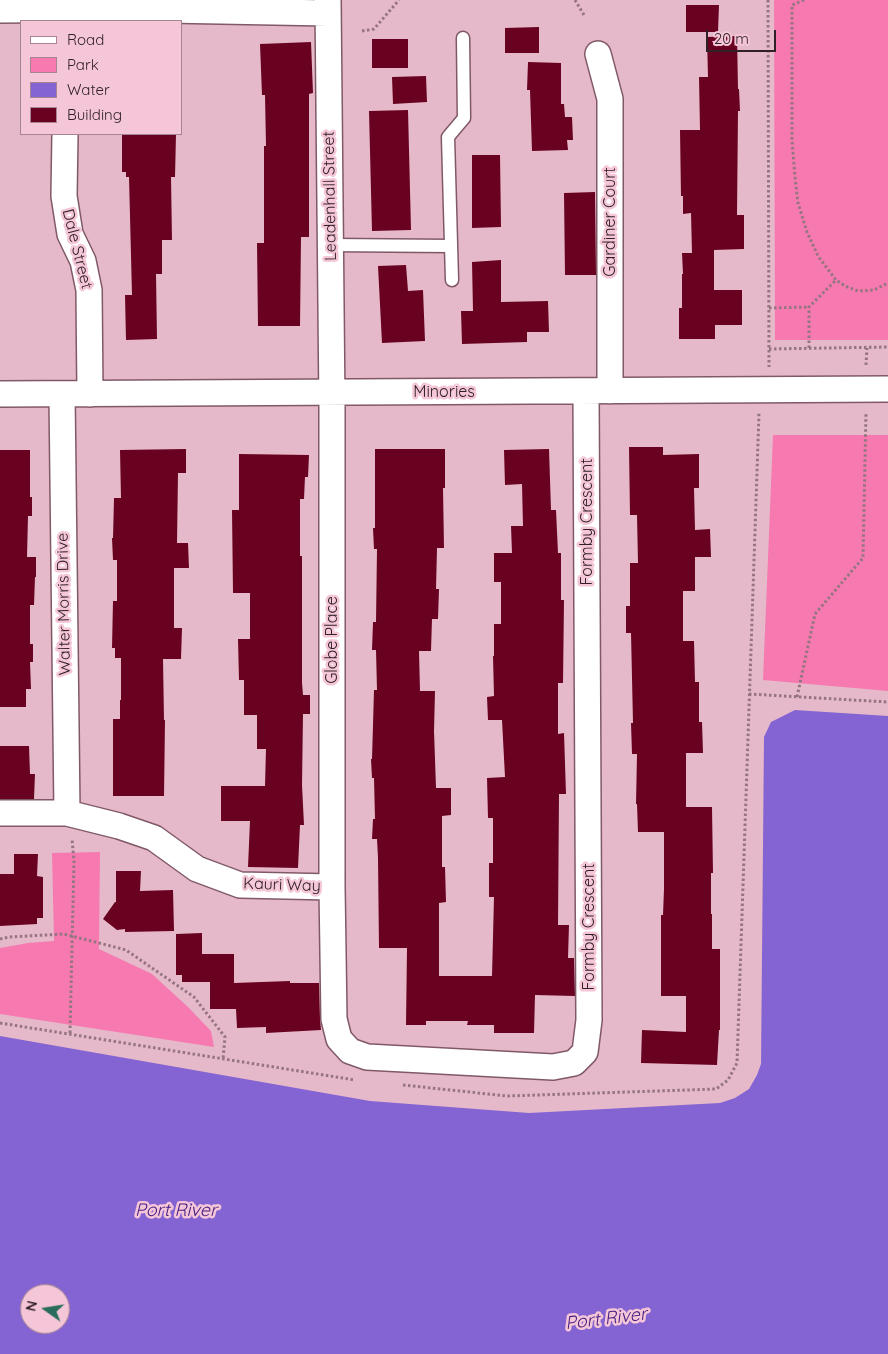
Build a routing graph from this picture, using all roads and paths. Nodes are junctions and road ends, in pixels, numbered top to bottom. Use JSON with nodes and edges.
{"nodes":[{"id":1,"x":399,"y":0,"type":"edge"},
{"id":2,"x":575,"y":0,"type":"edge"},
{"id":3,"x":768,"y":0,"type":"edge"},
{"id":4,"x":804,"y":0,"type":"edge"},
{"id":5,"x":328,"y":7,"type":"edge"},
{"id":6,"x":0,"y":10,"type":"edge"},
{"id":7,"x":66,"y":10,"type":"edge"},
{"id":8,"x":584,"y":15,"type":"dead end"},
{"id":9,"x":362,"y":31,"type":"dead end"},
{"id":10,"x":463,"y":38,"type":"dead end"},
{"id":11,"x":598,"y":54,"type":"dead end"},
{"id":12,"x":65,"y":135,"type":"edge"},
{"id":13,"x":330,"y":245,"type":"junction"},
{"id":14,"x":451,"y":246,"type":"junction"},
{"id":15,"x":452,"y":280,"type":"dead end"},
{"id":16,"x":836,"y":280,"type":"junction"},
{"id":17,"x":888,"y":283,"type":"edge"},
{"id":18,"x":809,"y":307,"type":"junction"},
{"id":19,"x":769,"y":308,"type":"junction"},
{"id":20,"x":888,"y":347,"type":"edge"},
{"id":21,"x":809,"y":348,"type":"junction"},
{"id":22,"x":867,"y":348,"type":"junction"},
{"id":23,"x":769,"y":349,"type":"junction"},
{"id":24,"x":877,"y":389,"type":"edge"},
{"id":25,"x":764,"y":390,"type":"junction"},
{"id":26,"x":598,"y":391,"type":"junction"},
{"id":27,"x":332,"y":392,"type":"junction"},
{"id":28,"x":0,"y":394,"type":"edge"},
{"id":29,"x":62,"y":394,"type":"junction"},
{"id":30,"x":90,"y":394,"type":"junction"},
{"id":31,"x":749,"y":694,"type":"junction"},
{"id":32,"x":797,"y":697,"type":"junction"},
{"id":33,"x":888,"y":702,"type":"edge"},
{"id":34,"x":67,"y":813,"type":"junction"},
{"id":35,"x":0,"y":814,"type":"edge"},
{"id":36,"x":332,"y":887,"type":"junction"},
{"id":37,"x":72,"y":936,"type":"junction"},
{"id":38,"x":0,"y":938,"type":"edge"},
{"id":39,"x":0,"y":1023,"type":"edge"},
{"id":40,"x":70,"y":1034,"type":"junction"},
{"id":41,"x":223,"y":1058,"type":"junction"},
{"id":42,"x":362,"y":1081,"type":"dead end"},
{"id":43,"x":400,"y":1085,"type":"dead end"}],
"edges":[{"from":1,"to":9,"type":"path"},
{"from":2,"to":8,"type":"path"},
{"from":3,"to":19,"type":"path"},
{"from":4,"to":16,"type":"path"},
{"from":5,"to":7,"type":"street"},
{"from":5,"to":13,"type":"street","name":"Leadenhall Street"},
{"from":6,"to":7,"type":"street"},
{"from":10,"to":14,"type":"lane"},
{"from":11,"to":26,"type":"street","name":"Gardiner Court"},
{"from":12,"to":30,"type":"street","name":"Dale Street"},
{"from":13,"to":14,"type":"lane"},
{"from":13,"to":27,"type":"street","name":"Leadenhall Street"},
{"from":14,"to":15,"type":"lane"},
{"from":16,"to":17,"type":"path"},
{"from":16,"to":18,"type":"path"},
{"from":18,"to":19,"type":"path"},
{"from":18,"to":21,"type":"path"},
{"from":19,"to":23,"type":"path"},
{"from":20,"to":22,"type":"path"},
{"from":21,"to":22,"type":"path"},
{"from":21,"to":23,"type":"path"},
{"from":22,"to":24,"type":"path"},
{"from":23,"to":25,"type":"path"},
{"from":24,"to":25,"type":"street","name":"Minories"},
{"from":24,"to":32,"type":"path"},
{"from":25,"to":26,"type":"street","name":"Minories"},
{"from":25,"to":31,"type":"path"},
{"from":26,"to":27,"type":"street","name":"Minories"},
{"from":26,"to":36,"type":"street","name":"Formby Crescent"},
{"from":27,"to":30,"type":"street","name":"Minories"},
{"from":27,"to":36,"type":"street","name":"Globe Place"},
{"from":28,"to":29,"type":"street","name":"Minories"},
{"from":29,"to":30,"type":"street","name":"Minories"},
{"from":29,"to":34,"type":"street","name":"Walter Morris Drive"},
{"from":31,"to":32,"type":"path"},
{"from":31,"to":43,"type":"path"},
{"from":32,"to":33,"type":"path"},
{"from":34,"to":35,"type":"street","name":"Kauri Way"},
{"from":34,"to":36,"type":"street","name":"Kauri Way"},
{"from":34,"to":37,"type":"path"},
{"from":37,"to":38,"type":"path"},
{"from":37,"to":40,"type":"path"},
{"from":37,"to":41,"type":"path"},
{"from":39,"to":40,"type":"path"},
{"from":40,"to":41,"type":"path"},
{"from":41,"to":42,"type":"path"}]}
